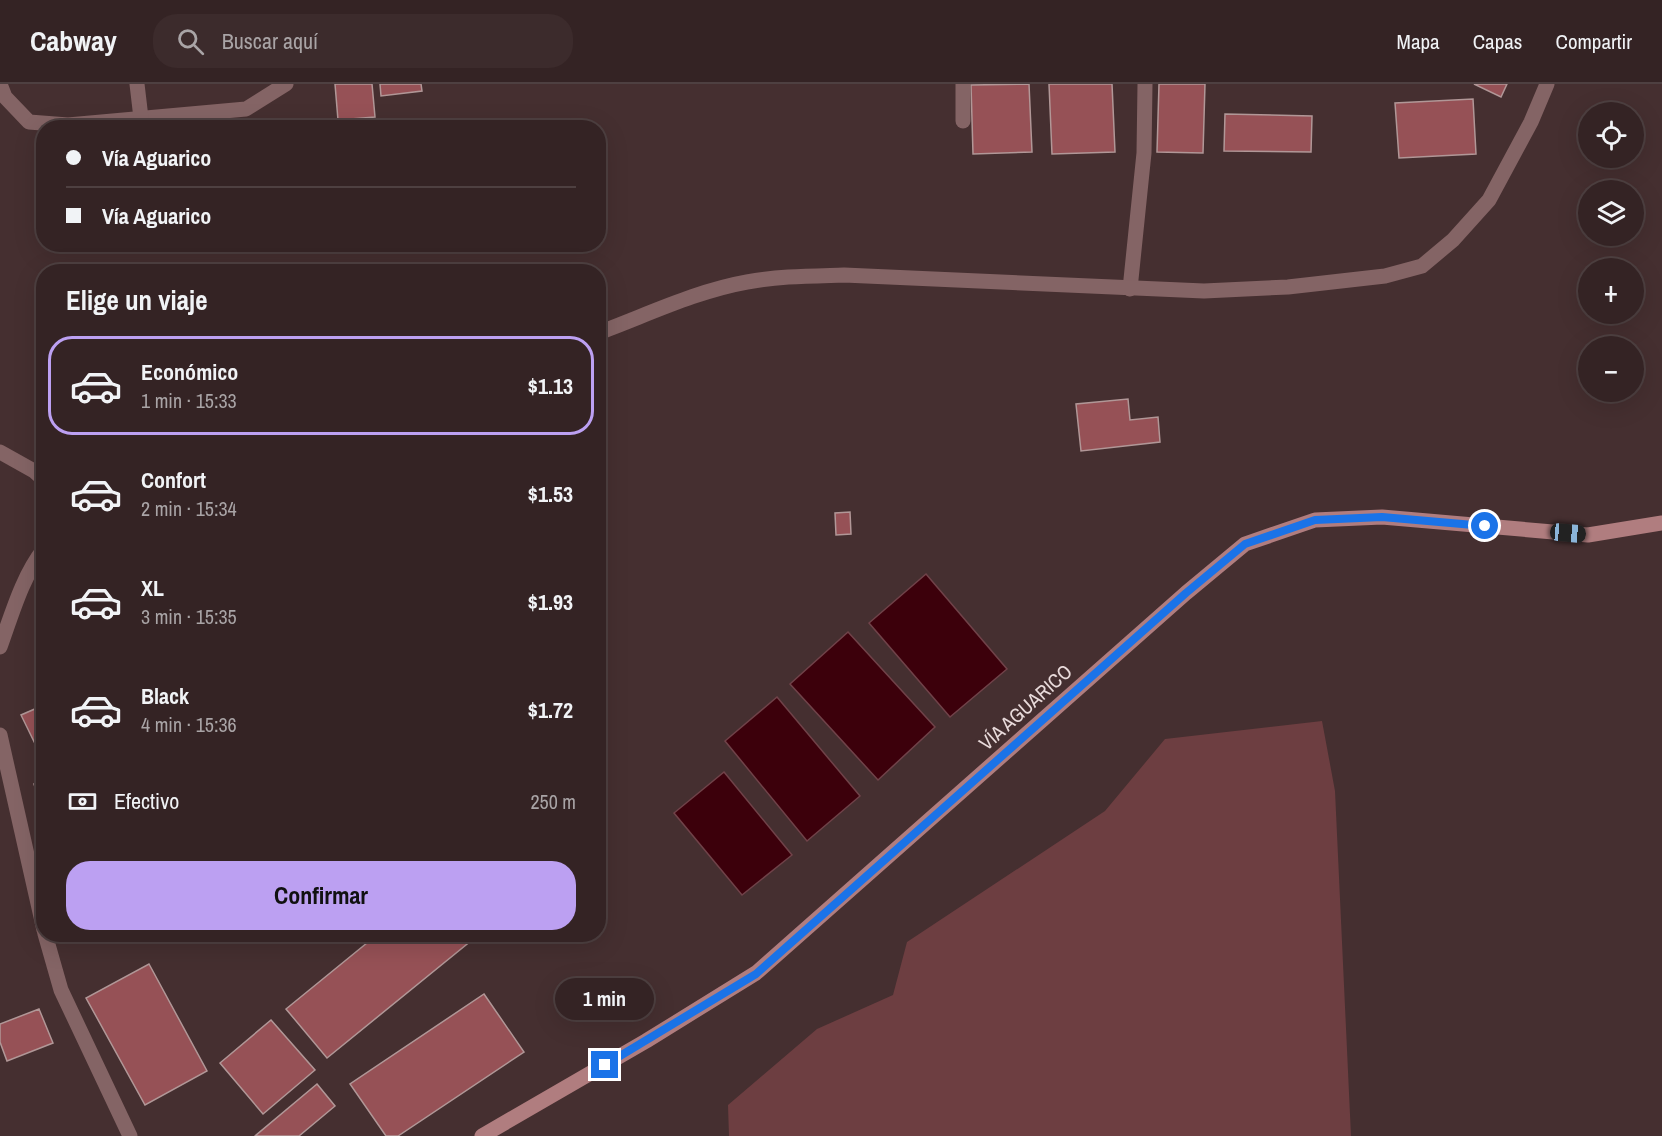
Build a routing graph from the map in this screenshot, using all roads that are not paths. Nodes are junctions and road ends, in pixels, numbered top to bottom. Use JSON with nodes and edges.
{"nodes":[{"id":1,"x":0,"y":84,"type":"edge"},
{"id":2,"x":137,"y":84,"type":"edge"},
{"id":3,"x":286,"y":84,"type":"edge"},
{"id":4,"x":963,"y":84,"type":"edge"},
{"id":5,"x":1145,"y":84,"type":"edge"},
{"id":6,"x":1547,"y":84,"type":"edge"},
{"id":7,"x":141,"y":118,"type":"junction"},
{"id":8,"x":120,"y":120,"type":"edge"},
{"id":9,"x":963,"y":121,"type":"dead end"},
{"id":10,"x":36,"y":123,"type":"edge"},
{"id":11,"x":1130,"y":289,"type":"junction"},
{"id":12,"x":606,"y":330,"type":"edge"},
{"id":13,"x":0,"y":452,"type":"edge"},
{"id":14,"x":36,"y":473,"type":"edge"},
{"id":15,"x":1662,"y":524,"type":"edge"},
{"id":16,"x":36,"y":560,"type":"edge"},
{"id":17,"x":0,"y":647,"type":"edge"},
{"id":18,"x":0,"y":735,"type":"edge"},
{"id":19,"x":36,"y":895,"type":"edge"},
{"id":20,"x":47,"y":942,"type":"edge"},
{"id":21,"x":130,"y":1136,"type":"edge"},
{"id":22,"x":482,"y":1136,"type":"edge"}],
"edges":[{"from":1,"to":10,"type":"street"},
{"from":2,"to":7,"type":"street"},
{"from":3,"to":7,"type":"street"},
{"from":4,"to":9,"type":"street"},
{"from":5,"to":11,"type":"street"},
{"from":6,"to":11,"type":"street"},
{"from":7,"to":8,"type":"street"},
{"from":11,"to":12,"type":"street"},
{"from":13,"to":14,"type":"street"},
{"from":15,"to":22,"type":"street","name":"VÍA AGUARICO"},
{"from":16,"to":17,"type":"street"},
{"from":18,"to":19,"type":"street"},
{"from":20,"to":21,"type":"street"}]}
